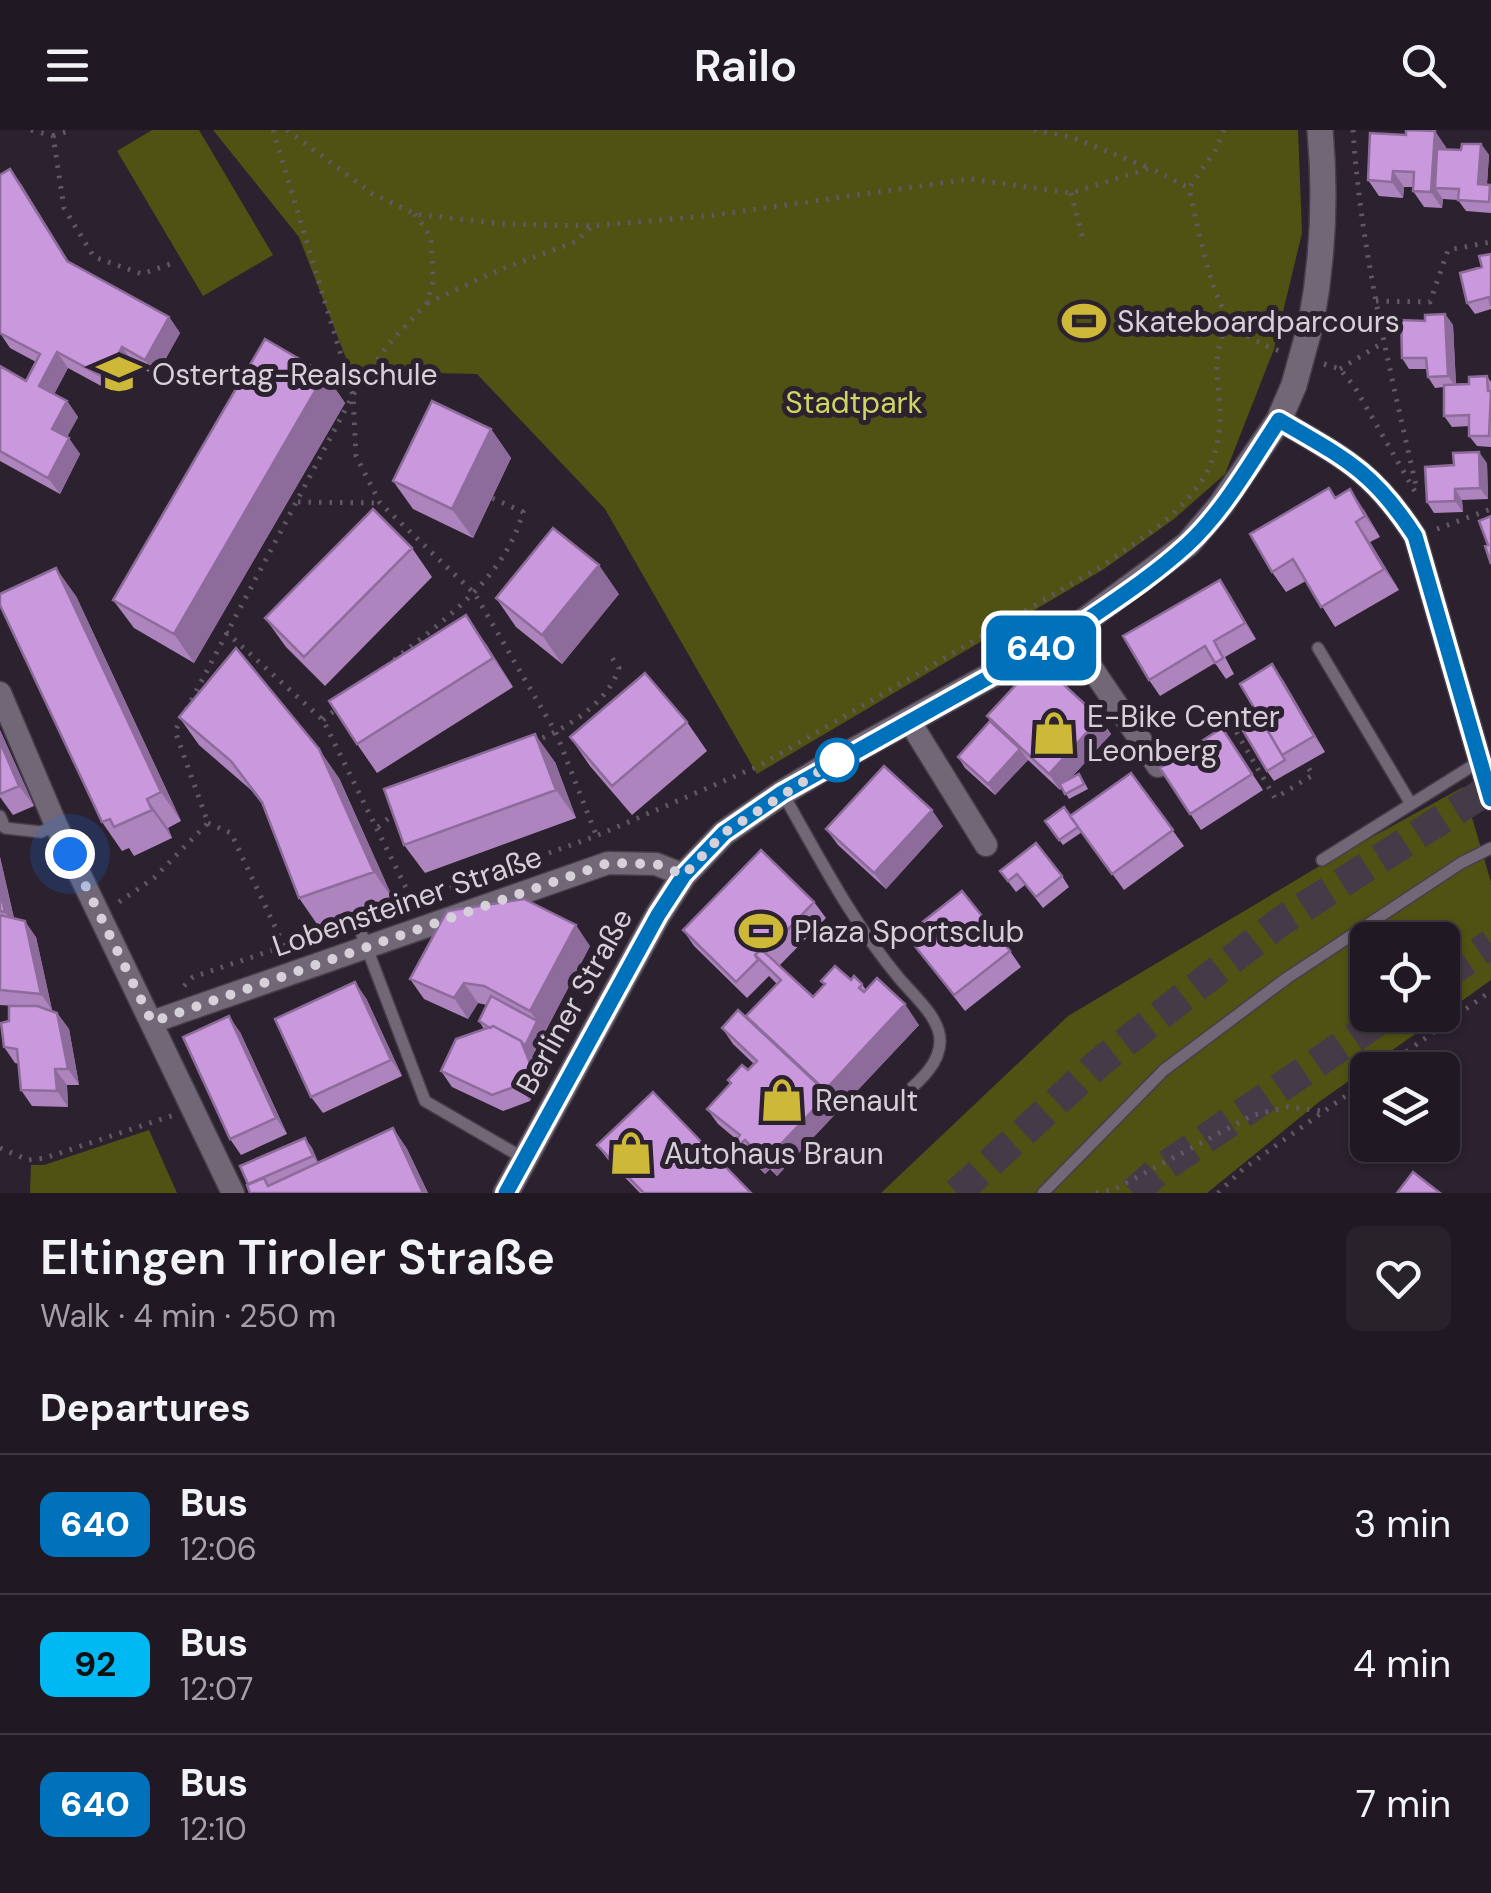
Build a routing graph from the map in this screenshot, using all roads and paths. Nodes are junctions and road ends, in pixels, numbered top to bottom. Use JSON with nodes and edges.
{"nodes":[{"id":1,"x":30,"y":130,"type":"edge"},
{"id":2,"x":72,"y":130,"type":"edge"},
{"id":3,"x":273,"y":130,"type":"edge"},
{"id":4,"x":287,"y":130,"type":"edge"},
{"id":5,"x":1034,"y":130,"type":"edge"},
{"id":6,"x":1224,"y":130,"type":"edge"},
{"id":7,"x":1320,"y":130,"type":"edge"},
{"id":8,"x":1353,"y":130,"type":"edge"},
{"id":9,"x":53,"y":136,"type":"junction"},
{"id":10,"x":1150,"y":168,"type":"junction"},
{"id":11,"x":1189,"y":188,"type":"junction"},
{"id":12,"x":1070,"y":193,"type":"junction"},
{"id":13,"x":414,"y":214,"type":"junction"},
{"id":14,"x":593,"y":226,"type":"junction"},
{"id":15,"x":1491,"y":242,"type":"edge"},
{"id":16,"x":1084,"y":243,"type":"dead end"},
{"id":17,"x":176,"y":262,"type":"dead end"},
{"id":18,"x":1376,"y":301,"type":"junction"},
{"id":19,"x":427,"y":303,"type":"junction"},
{"id":20,"x":1228,"y":320,"type":"junction"},
{"id":21,"x":1384,"y":342,"type":"junction"},
{"id":22,"x":1290,"y":354,"type":"dead end"},
{"id":23,"x":1323,"y":364,"type":"dead end"},
{"id":24,"x":1340,"y":369,"type":"junction"},
{"id":25,"x":354,"y":395,"type":"junction"},
{"id":26,"x":1279,"y":420,"type":"junction"},
{"id":27,"x":492,"y":498,"type":"dead end"},
{"id":28,"x":297,"y":502,"type":"junction"},
{"id":29,"x":380,"y":503,"type":"junction"},
{"id":30,"x":1491,"y":509,"type":"edge"},
{"id":31,"x":1415,"y":536,"type":"junction"},
{"id":32,"x":475,"y":594,"type":"junction"},
{"id":33,"x":226,"y":632,"type":"junction"},
{"id":34,"x":1068,"y":633,"type":"junction"},
{"id":35,"x":1318,"y":648,"type":"dead end"},
{"id":36,"x":610,"y":655,"type":"dead end"},
{"id":37,"x":384,"y":669,"type":"edge"},
{"id":38,"x":0,"y":692,"type":"edge"},
{"id":39,"x":353,"y":694,"type":"edge"},
{"id":40,"x":323,"y":720,"type":"junction"},
{"id":41,"x":910,"y":722,"type":"junction"},
{"id":42,"x":1230,"y":723,"type":"dead end"},
{"id":43,"x":556,"y":733,"type":"junction"},
{"id":44,"x":522,"y":746,"type":"edge"},
{"id":45,"x":1480,"y":761,"type":"junction"},
{"id":46,"x":1306,"y":763,"type":"edge"},
{"id":47,"x":1158,"y":766,"type":"edge"},
{"id":48,"x":782,"y":793,"type":"junction"},
{"id":49,"x":1491,"y":799,"type":"edge"},
{"id":50,"x":410,"y":802,"type":"edge"},
{"id":51,"x":1411,"y":804,"type":"junction"},
{"id":52,"x":0,"y":816,"type":"edge"},
{"id":53,"x":208,"y":823,"type":"junction"},
{"id":54,"x":56,"y":825,"type":"junction"},
{"id":55,"x":378,"y":826,"type":"junction"},
{"id":56,"x":596,"y":836,"type":"junction"},
{"id":57,"x":986,"y":845,"type":"dead end"},
{"id":58,"x":1491,"y":848,"type":"edge"},
{"id":59,"x":1322,"y":860,"type":"dead end"},
{"id":60,"x":608,"y":863,"type":"junction"},
{"id":61,"x":684,"y":875,"type":"junction"},
{"id":62,"x":413,"y":902,"type":"junction"},
{"id":63,"x":98,"y":911,"type":"junction"},
{"id":64,"x":356,"y":918,"type":"junction"},
{"id":65,"x":284,"y":946,"type":"junction"},
{"id":66,"x":368,"y":946,"type":"junction"},
{"id":67,"x":1491,"y":991,"type":"edge"},
{"id":68,"x":178,"y":1012,"type":"junction"},
{"id":69,"x":152,"y":1022,"type":"junction"},
{"id":70,"x":1406,"y":1052,"type":"edge"},
{"id":71,"x":1350,"y":1092,"type":"edge"},
{"id":72,"x":891,"y":1108,"type":"dead end"},
{"id":73,"x":191,"y":1110,"type":"junction"},
{"id":74,"x":1322,"y":1111,"type":"junction"},
{"id":75,"x":0,"y":1148,"type":"edge"},
{"id":76,"x":525,"y":1158,"type":"junction"},
{"id":77,"x":232,"y":1193,"type":"edge"},
{"id":78,"x":506,"y":1193,"type":"edge"},
{"id":79,"x":1043,"y":1193,"type":"edge"},
{"id":80,"x":1096,"y":1193,"type":"edge"},
{"id":81,"x":1218,"y":1193,"type":"edge"}],
"edges":[{"from":1,"to":9,"type":"path"},
{"from":2,"to":9,"type":"path"},
{"from":3,"to":25,"type":"path"},
{"from":4,"to":13,"type":"path"},
{"from":5,"to":10,"type":"path"},
{"from":6,"to":11,"type":"path"},
{"from":7,"to":26,"type":"main road","name":"Berliner Straße","bridge":true},
{"from":8,"to":18,"type":"path"},
{"from":9,"to":17,"type":"path"},
{"from":10,"to":11,"type":"path"},
{"from":10,"to":12,"type":"path"},
{"from":11,"to":20,"type":"path"},
{"from":12,"to":14,"type":"path"},
{"from":12,"to":16,"type":"path"},
{"from":13,"to":14,"type":"path"},
{"from":13,"to":19,"type":"path"},
{"from":14,"to":19,"type":"path"},
{"from":15,"to":18,"type":"path"},
{"from":18,"to":21,"type":"path"},
{"from":19,"to":25,"type":"path"},
{"from":20,"to":22,"type":"path"},
{"from":20,"to":56,"type":"path"},
{"from":21,"to":24,"type":"path"},
{"from":21,"to":24,"type":"path"},
{"from":23,"to":24,"type":"path"},
{"from":25,"to":28,"type":"path"},
{"from":25,"to":29,"type":"path"},
{"from":26,"to":31,"type":"street"},
{"from":26,"to":34,"type":"main road","name":"Berliner Straße"},
{"from":27,"to":32,"type":"path"},
{"from":28,"to":29,"type":"path"},
{"from":28,"to":33,"type":"path"},
{"from":29,"to":32,"type":"path"},
{"from":30,"to":31,"type":"path"},
{"from":31,"to":45,"type":"street"},
{"from":32,"to":37,"type":"path"},
{"from":32,"to":43,"type":"path"},
{"from":33,"to":40,"type":"path"},
{"from":33,"to":53,"type":"path"},
{"from":34,"to":41,"type":"main road","name":"Berliner Straße"},
{"from":34,"to":47,"type":"street"},
{"from":35,"to":51,"type":"lane"},
{"from":36,"to":43,"type":"path"},
{"from":38,"to":54,"type":"street"},
{"from":39,"to":40,"type":"path"},
{"from":40,"to":55,"type":"path"},
{"from":41,"to":48,"type":"main road","name":"Berliner Straße"},
{"from":41,"to":57,"type":"street"},
{"from":42,"to":46,"type":"path"},
{"from":43,"to":44,"type":"path"},
{"from":43,"to":56,"type":"path"},
{"from":45,"to":49,"type":"street"},
{"from":45,"to":51,"type":"lane"},
{"from":48,"to":61,"type":"main road","name":"Berliner Straße"},
{"from":48,"to":72,"type":"lane"},
{"from":50,"to":55,"type":"path"},
{"from":51,"to":59,"type":"lane"},
{"from":52,"to":54,"type":"lane"},
{"from":53,"to":63,"type":"path"},
{"from":53,"to":65,"type":"path"},
{"from":54,"to":63,"type":"street"},
{"from":55,"to":62,"type":"path"},
{"from":56,"to":60,"type":"path"},
{"from":56,"to":62,"type":"path"},
{"from":58,"to":79,"type":"lane"},
{"from":60,"to":61,"type":"street","name":"Lobensteiner Straße"},
{"from":60,"to":66,"type":"street","name":"Lobensteiner Straße"},
{"from":61,"to":76,"type":"main road","name":"Berliner Straße"},
{"from":62,"to":64,"type":"path"},
{"from":63,"to":69,"type":"street"},
{"from":64,"to":65,"type":"path"},
{"from":64,"to":66,"type":"lane"},
{"from":65,"to":68,"type":"path"},
{"from":66,"to":68,"type":"street","name":"Lobensteiner Straße"},
{"from":66,"to":76,"type":"lane"},
{"from":67,"to":70,"type":"path"},
{"from":68,"to":69,"type":"street","name":"Lobensteiner Straße"},
{"from":69,"to":73,"type":"street"},
{"from":71,"to":74,"type":"path"},
{"from":73,"to":75,"type":"path"},
{"from":73,"to":77,"type":"street"},
{"from":74,"to":80,"type":"path"},
{"from":74,"to":81,"type":"path"},
{"from":76,"to":78,"type":"main road","name":"Berliner Straße"}]}
